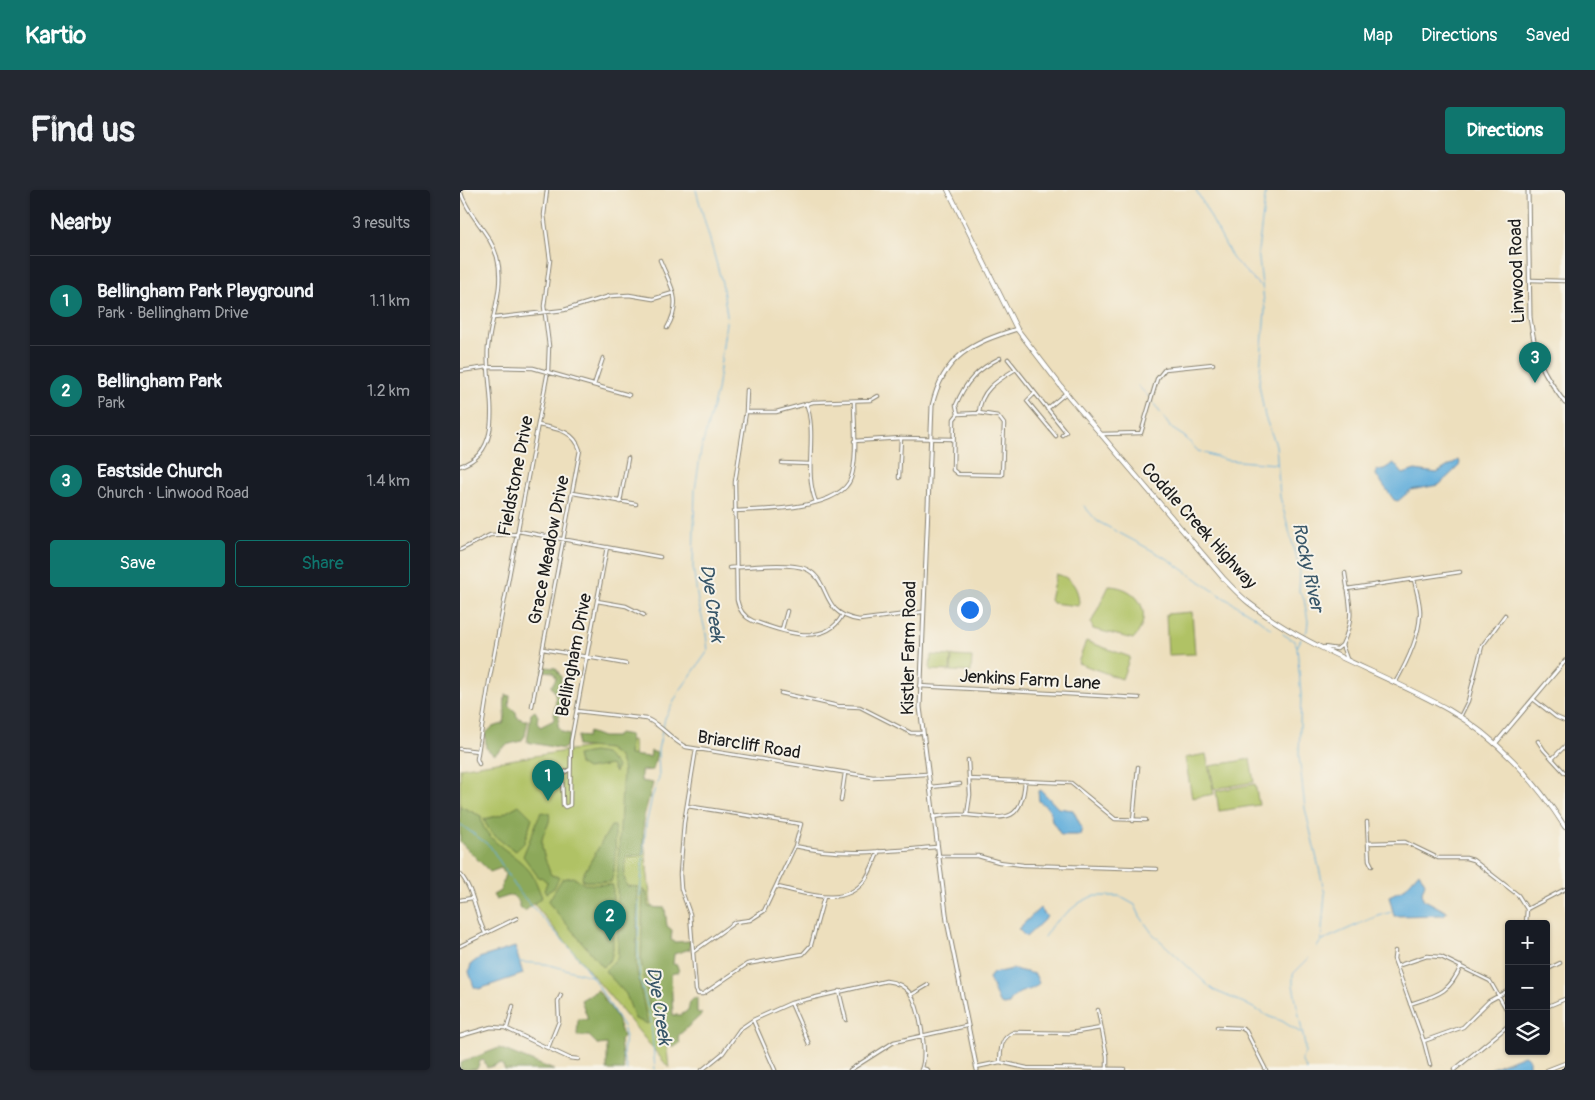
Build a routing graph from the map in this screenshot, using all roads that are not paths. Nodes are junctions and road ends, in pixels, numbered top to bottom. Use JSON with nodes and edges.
{"nodes":[{"id":1,"x":460,"y":190,"type":"edge"},
{"id":2,"x":546,"y":190,"type":"edge"},
{"id":3,"x":948,"y":190,"type":"edge"},
{"id":4,"x":1528,"y":190,"type":"edge"},
{"id":5,"x":660,"y":260,"type":"dead end"},
{"id":6,"x":1530,"y":280,"type":"junction"},
{"id":7,"x":1565,"y":281,"type":"edge"},
{"id":8,"x":673,"y":293,"type":"junction"},
{"id":9,"x":545,"y":312,"type":"junction"},
{"id":10,"x":494,"y":318,"type":"junction"},
{"id":11,"x":667,"y":328,"type":"dead end"},
{"id":12,"x":1017,"y":329,"type":"junction"},
{"id":13,"x":603,"y":358,"type":"dead end"},
{"id":14,"x":1000,"y":358,"type":"dead end"},
{"id":15,"x":1008,"y":359,"type":"dead end"},
{"id":16,"x":1213,"y":364,"type":"dead end"},
{"id":17,"x":488,"y":367,"type":"junction"},
{"id":18,"x":1016,"y":369,"type":"junction"},
{"id":19,"x":460,"y":371,"type":"edge"},
{"id":20,"x":548,"y":371,"type":"junction"},
{"id":21,"x":594,"y":385,"type":"junction"},
{"id":22,"x":747,"y":390,"type":"dead end"},
{"id":23,"x":1066,"y":393,"type":"junction"},
{"id":24,"x":1034,"y":394,"type":"junction"},
{"id":25,"x":629,"y":395,"type":"dead end"},
{"id":26,"x":878,"y":396,"type":"dead end"},
{"id":27,"x":854,"y":401,"type":"junction"},
{"id":28,"x":806,"y":403,"type":"junction"},
{"id":29,"x":1565,"y":403,"type":"edge"},
{"id":30,"x":1047,"y":409,"type":"junction"},
{"id":31,"x":746,"y":412,"type":"junction"},
{"id":32,"x":979,"y":413,"type":"junction"},
{"id":33,"x":958,"y":414,"type":"junction"},
{"id":34,"x":538,"y":425,"type":"junction"},
{"id":35,"x":1100,"y":434,"type":"junction"},
{"id":36,"x":1062,"y":435,"type":"dead end"},
{"id":37,"x":1056,"y":436,"type":"dead end"},
{"id":38,"x":901,"y":438,"type":"junction"},
{"id":39,"x":930,"y":439,"type":"junction"},
{"id":40,"x":953,"y":440,"type":"junction"},
{"id":41,"x":854,"y":441,"type":"junction"},
{"id":42,"x":628,"y":458,"type":"dead end"},
{"id":43,"x":782,"y":464,"type":"dead end"},
{"id":44,"x":810,"y":464,"type":"junction"},
{"id":45,"x":460,"y":466,"type":"edge"},
{"id":46,"x":899,"y":478,"type":"dead end"},
{"id":47,"x":573,"y":493,"type":"junction"},
{"id":48,"x":620,"y":502,"type":"junction"},
{"id":49,"x":816,"y":502,"type":"junction"},
{"id":50,"x":636,"y":504,"type":"dead end"},
{"id":51,"x":734,"y":511,"type":"junction"},
{"id":52,"x":518,"y":532,"type":"junction"},
{"id":53,"x":564,"y":539,"type":"junction"},
{"id":54,"x":607,"y":547,"type":"junction"},
{"id":55,"x":460,"y":550,"type":"edge"},
{"id":56,"x":660,"y":557,"type":"dead end"},
{"id":57,"x":729,"y":568,"type":"dead end"},
{"id":58,"x":736,"y":568,"type":"junction"},
{"id":59,"x":1345,"y":572,"type":"dead end"},
{"id":60,"x":1460,"y":572,"type":"dead end"},
{"id":61,"x":1414,"y":579,"type":"junction"},
{"id":62,"x":1347,"y":589,"type":"junction"},
{"id":63,"x":597,"y":601,"type":"junction"},
{"id":64,"x":786,"y":611,"type":"dead end"},
{"id":65,"x":922,"y":612,"type":"junction"},
{"id":66,"x":644,"y":615,"type":"dead end"},
{"id":67,"x":1505,"y":615,"type":"dead end"},
{"id":68,"x":842,"y":616,"type":"junction"},
{"id":69,"x":782,"y":629,"type":"junction"},
{"id":70,"x":1342,"y":645,"type":"junction"},
{"id":71,"x":1324,"y":647,"type":"junction"},
{"id":72,"x":543,"y":649,"type":"junction"},
{"id":73,"x":587,"y":657,"type":"junction"},
{"id":74,"x":1347,"y":659,"type":"junction"},
{"id":75,"x":1565,"y":661,"type":"edge"},
{"id":76,"x":626,"y":664,"type":"dead end"},
{"id":77,"x":1396,"y":683,"type":"junction"},
{"id":78,"x":919,"y":686,"type":"junction"},
{"id":79,"x":781,"y":693,"type":"dead end"},
{"id":80,"x":1139,"y":698,"type":"dead end"},
{"id":81,"x":1533,"y":699,"type":"junction"},
{"id":82,"x":532,"y":706,"type":"dead end"},
{"id":83,"x":577,"y":711,"type":"junction"},
{"id":84,"x":1460,"y":717,"type":"junction"},
{"id":85,"x":1565,"y":721,"type":"edge"},
{"id":86,"x":923,"y":733,"type":"junction"},
{"id":87,"x":1538,"y":741,"type":"dead end"},
{"id":88,"x":1494,"y":744,"type":"junction"},
{"id":89,"x":1565,"y":746,"type":"edge"},
{"id":90,"x":696,"y":749,"type":"junction"},
{"id":91,"x":460,"y":750,"type":"edge"},
{"id":92,"x":478,"y":751,"type":"junction"},
{"id":93,"x":1552,"y":759,"type":"junction"},
{"id":94,"x":968,"y":760,"type":"dead end"},
{"id":95,"x":479,"y":764,"type":"dead end"},
{"id":96,"x":1138,"y":767,"type":"dead end"},
{"id":97,"x":570,"y":768,"type":"junction"},
{"id":98,"x":846,"y":773,"type":"junction"},
{"id":99,"x":1565,"y":773,"type":"edge"},
{"id":100,"x":927,"y":774,"type":"junction"},
{"id":101,"x":969,"y":779,"type":"junction"},
{"id":102,"x":1025,"y":781,"type":"junction"},
{"id":103,"x":960,"y":784,"type":"dead end"},
{"id":104,"x":929,"y":787,"type":"junction"},
{"id":105,"x":841,"y":801,"type":"dead end"},
{"id":106,"x":687,"y":806,"type":"junction"},
{"id":107,"x":968,"y":815,"type":"junction"},
{"id":108,"x":933,"y":817,"type":"junction"},
{"id":109,"x":1146,"y":820,"type":"dead end"},
{"id":110,"x":1133,"y":821,"type":"junction"},
{"id":111,"x":1367,"y":822,"type":"dead end"},
{"id":112,"x":1565,"y":827,"type":"edge"},
{"id":113,"x":1368,"y":843,"type":"junction"},
{"id":114,"x":795,"y":846,"type":"junction"},
{"id":115,"x":936,"y":847,"type":"junction"},
{"id":116,"x":879,"y":852,"type":"junction"},
{"id":117,"x":937,"y":856,"type":"junction"},
{"id":118,"x":1372,"y":866,"type":"dead end"},
{"id":119,"x":1157,"y":869,"type":"dead end"},
{"id":120,"x":460,"y":874,"type":"edge"},
{"id":121,"x":777,"y":887,"type":"junction"},
{"id":122,"x":1565,"y":889,"type":"edge"},
{"id":123,"x":824,"y":897,"type":"junction"},
{"id":124,"x":472,"y":898,"type":"junction"},
{"id":125,"x":460,"y":900,"type":"edge"},
{"id":126,"x":1526,"y":909,"type":"junction"},
{"id":127,"x":517,"y":918,"type":"dead end"},
{"id":128,"x":1526,"y":920,"type":"edge"},
{"id":129,"x":485,"y":933,"type":"junction"},
{"id":130,"x":460,"y":946,"type":"edge"},
{"id":131,"x":1395,"y":951,"type":"dead end"},
{"id":132,"x":694,"y":952,"type":"junction"},
{"id":133,"x":1560,"y":963,"type":"dead end"},
{"id":134,"x":1397,"y":966,"type":"junction"},
{"id":135,"x":1461,"y":966,"type":"junction"},
{"id":136,"x":1550,"y":968,"type":"edge"},
{"id":137,"x":928,"y":985,"type":"dead end"},
{"id":138,"x":839,"y":991,"type":"junction"},
{"id":139,"x":1505,"y":992,"type":"edge"},
{"id":140,"x":561,"y":995,"type":"dead end"},
{"id":141,"x":911,"y":995,"type":"junction"},
{"id":142,"x":1499,"y":996,"type":"junction"},
{"id":143,"x":1565,"y":999,"type":"edge"},
{"id":144,"x":791,"y":1003,"type":"junction"},
{"id":145,"x":1410,"y":1004,"type":"junction"},
{"id":146,"x":1550,"y":1005,"type":"edge"},
{"id":147,"x":514,"y":1006,"type":"dead end"},
{"id":148,"x":1098,"y":1010,"type":"dead end"},
{"id":149,"x":1507,"y":1010,"type":"edge"},
{"id":150,"x":753,"y":1020,"type":"junction"},
{"id":151,"x":846,"y":1020,"type":"dead end"},
{"id":152,"x":966,"y":1026,"type":"junction"},
{"id":153,"x":1217,"y":1027,"type":"dead end"},
{"id":154,"x":507,"y":1028,"type":"junction"},
{"id":155,"x":1101,"y":1028,"type":"junction"},
{"id":156,"x":1505,"y":1028,"type":"edge"},
{"id":157,"x":921,"y":1035,"type":"junction"},
{"id":158,"x":460,"y":1036,"type":"edge"},
{"id":159,"x":1424,"y":1042,"type":"junction"},
{"id":160,"x":808,"y":1044,"type":"dead end"},
{"id":161,"x":548,"y":1048,"type":"junction"},
{"id":162,"x":578,"y":1059,"type":"dead end"},
{"id":163,"x":1000,"y":1062,"type":"junction"},
{"id":164,"x":1565,"y":1063,"type":"edge"},
{"id":165,"x":1430,"y":1065,"type":"dead end"},
{"id":166,"x":976,"y":1068,"type":"edge"},
{"id":167,"x":922,"y":1069,"type":"edge"},
{"id":168,"x":1040,"y":1069,"type":"edge"},
{"id":169,"x":1107,"y":1069,"type":"edge"},
{"id":170,"x":702,"y":1070,"type":"edge"},
{"id":171,"x":775,"y":1070,"type":"edge"},
{"id":172,"x":850,"y":1070,"type":"edge"},
{"id":173,"x":928,"y":1070,"type":"edge"},
{"id":174,"x":1124,"y":1070,"type":"edge"},
{"id":175,"x":1266,"y":1070,"type":"edge"},
{"id":176,"x":1454,"y":1070,"type":"edge"},
{"id":177,"x":1548,"y":1070,"type":"edge"}],
"edges":[{"from":1,"to":10,"type":"street"},
{"from":2,"to":9,"type":"street","name":"Fieldstone Drive"},
{"from":3,"to":12,"type":"main road","name":"Coddle Creek Highway"},
{"from":4,"to":6,"type":"street","name":"Linwood Road"},
{"from":5,"to":8,"type":"street"},
{"from":6,"to":7,"type":"street"},
{"from":6,"to":29,"type":"street","name":"Linwood Road"},
{"from":8,"to":9,"type":"street"},
{"from":8,"to":11,"type":"street"},
{"from":9,"to":10,"type":"street"},
{"from":9,"to":20,"type":"street","name":"Fieldstone Drive"},
{"from":10,"to":17,"type":"street"},
{"from":12,"to":23,"type":"main road","name":"Coddle Creek Highway"},
{"from":12,"to":39,"type":"street","name":"Kistler Farm Road"},
{"from":13,"to":21,"type":"street"},
{"from":14,"to":33,"type":"street"},
{"from":15,"to":18,"type":"street"},
{"from":16,"to":35,"type":"street"},
{"from":17,"to":19,"type":"street"},
{"from":17,"to":20,"type":"street"},
{"from":17,"to":45,"type":"street"},
{"from":18,"to":24,"type":"street"},
{"from":18,"to":32,"type":"street"},
{"from":20,"to":21,"type":"street"},
{"from":20,"to":34,"type":"street","name":"Fieldstone Drive"},
{"from":21,"to":25,"type":"street"},
{"from":22,"to":31,"type":"street"},
{"from":23,"to":30,"type":"street"},
{"from":23,"to":35,"type":"main road","name":"Coddle Creek Highway"},
{"from":24,"to":30,"type":"street"},
{"from":24,"to":37,"type":"street"},
{"from":26,"to":27,"type":"street"},
{"from":27,"to":28,"type":"street"},
{"from":27,"to":41,"type":"street"},
{"from":28,"to":31,"type":"street"},
{"from":28,"to":44,"type":"street"},
{"from":30,"to":36,"type":"street"},
{"from":31,"to":51,"type":"street"},
{"from":32,"to":33,"type":"street"},
{"from":32,"to":40,"type":"street"},
{"from":33,"to":40,"type":"street"},
{"from":34,"to":47,"type":"street","name":"Grace Meadow Drive"},
{"from":34,"to":52,"type":"street","name":"Fieldstone Drive"},
{"from":35,"to":71,"type":"main road","name":"Coddle Creek Highway"},
{"from":38,"to":39,"type":"street"},
{"from":38,"to":41,"type":"street"},
{"from":38,"to":46,"type":"street"},
{"from":39,"to":40,"type":"street"},
{"from":39,"to":65,"type":"street","name":"Kistler Farm Road"},
{"from":41,"to":49,"type":"street"},
{"from":42,"to":48,"type":"street"},
{"from":43,"to":44,"type":"street"},
{"from":44,"to":49,"type":"street"},
{"from":47,"to":48,"type":"street"},
{"from":47,"to":53,"type":"street","name":"Grace Meadow Drive"},
{"from":48,"to":50,"type":"street"},
{"from":49,"to":51,"type":"street"},
{"from":51,"to":58,"type":"street"},
{"from":52,"to":53,"type":"street"},
{"from":52,"to":55,"type":"street"},
{"from":52,"to":92,"type":"street","name":"Fieldstone Drive"},
{"from":53,"to":54,"type":"street"},
{"from":53,"to":72,"type":"street","name":"Grace Meadow Drive"},
{"from":54,"to":56,"type":"street"},
{"from":54,"to":63,"type":"street","name":"Bellingham Drive"},
{"from":57,"to":58,"type":"street"},
{"from":58,"to":68,"type":"street"},
{"from":58,"to":69,"type":"street"},
{"from":59,"to":62,"type":"street"},
{"from":60,"to":61,"type":"street"},
{"from":61,"to":62,"type":"street"},
{"from":61,"to":77,"type":"street"},
{"from":62,"to":70,"type":"street"},
{"from":63,"to":66,"type":"street"},
{"from":63,"to":73,"type":"street","name":"Bellingham Drive"},
{"from":64,"to":69,"type":"street"},
{"from":65,"to":68,"type":"street"},
{"from":65,"to":78,"type":"street","name":"Kistler Farm Road"},
{"from":67,"to":84,"type":"street"},
{"from":68,"to":69,"type":"street"},
{"from":70,"to":71,"type":"street"},
{"from":70,"to":74,"type":"street"},
{"from":71,"to":74,"type":"main road","name":"Coddle Creek Highway"},
{"from":72,"to":73,"type":"street"},
{"from":72,"to":82,"type":"street","name":"Grace Meadow Drive"},
{"from":73,"to":76,"type":"street"},
{"from":73,"to":83,"type":"street","name":"Bellingham Drive"},
{"from":74,"to":77,"type":"main road","name":"Coddle Creek Highway"},
{"from":75,"to":81,"type":"street"},
{"from":77,"to":84,"type":"main road","name":"Coddle Creek Highway"},
{"from":78,"to":80,"type":"street","name":"Jenkins Farm Lane"},
{"from":78,"to":86,"type":"street","name":"Kistler Farm Road"},
{"from":79,"to":86,"type":"street"},
{"from":81,"to":85,"type":"street"},
{"from":81,"to":88,"type":"street"},
{"from":83,"to":90,"type":"street","name":"Briarcliff Road"},
{"from":83,"to":97,"type":"street","name":"Bellingham Drive"},
{"from":84,"to":88,"type":"main road","name":"Coddle Creek Highway"},
{"from":86,"to":100,"type":"street","name":"Kistler Farm Road"},
{"from":87,"to":93,"type":"street"},
{"from":88,"to":112,"type":"main road","name":"Coddle Creek Highway"},
{"from":89,"to":93,"type":"street"},
{"from":90,"to":98,"type":"street","name":"Briarcliff Road"},
{"from":90,"to":106,"type":"street"},
{"from":91,"to":92,"type":"street"},
{"from":92,"to":95,"type":"street","name":"Fieldstone Drive"},
{"from":93,"to":99,"type":"street"},
{"from":94,"to":101,"type":"street"},
{"from":96,"to":110,"type":"street"},
{"from":97,"to":97,"type":"street","name":"Bellingham Drive"},
{"from":98,"to":100,"type":"street","name":"Briarcliff Road"},
{"from":98,"to":105,"type":"street"},
{"from":100,"to":104,"type":"street","name":"Kistler Farm Road"},
{"from":101,"to":102,"type":"street"},
{"from":101,"to":107,"type":"street"},
{"from":102,"to":107,"type":"street"},
{"from":102,"to":110,"type":"street"},
{"from":103,"to":104,"type":"street"},
{"from":104,"to":108,"type":"street","name":"Kistler Farm Road"},
{"from":106,"to":114,"type":"street"},
{"from":106,"to":132,"type":"street"},
{"from":107,"to":108,"type":"street"},
{"from":108,"to":115,"type":"street","name":"Kistler Farm Road"},
{"from":109,"to":110,"type":"street"},
{"from":111,"to":113,"type":"street"},
{"from":113,"to":118,"type":"street"},
{"from":113,"to":126,"type":"street"},
{"from":114,"to":116,"type":"street"},
{"from":114,"to":121,"type":"street"},
{"from":115,"to":116,"type":"street"},
{"from":115,"to":117,"type":"street","name":"Kistler Farm Road"},
{"from":116,"to":123,"type":"street"},
{"from":117,"to":119,"type":"street"},
{"from":117,"to":152,"type":"street","name":"Kistler Farm Road"},
{"from":120,"to":124,"type":"street"},
{"from":121,"to":123,"type":"street"},
{"from":121,"to":132,"type":"street"},
{"from":122,"to":126,"type":"street"},
{"from":123,"to":132,"type":"street"},
{"from":124,"to":125,"type":"street"},
{"from":124,"to":129,"type":"street"},
{"from":126,"to":128,"type":"street"},
{"from":127,"to":129,"type":"street"},
{"from":129,"to":130,"type":"street"},
{"from":131,"to":134,"type":"street"},
{"from":133,"to":136,"type":"street"},
{"from":134,"to":135,"type":"street"},
{"from":134,"to":145,"type":"street"},
{"from":135,"to":142,"type":"street"},
{"from":135,"to":145,"type":"street"},
{"from":137,"to":141,"type":"street"},
{"from":138,"to":141,"type":"street"},
{"from":138,"to":144,"type":"street"},
{"from":138,"to":151,"type":"street"},
{"from":139,"to":142,"type":"street"},
{"from":140,"to":161,"type":"street"},
{"from":141,"to":157,"type":"street"},
{"from":142,"to":149,"type":"street"},
{"from":142,"to":159,"type":"street"},
{"from":143,"to":146,"type":"street"},
{"from":144,"to":150,"type":"street"},
{"from":144,"to":160,"type":"street"},
{"from":145,"to":159,"type":"street"},
{"from":147,"to":154,"type":"street"},
{"from":148,"to":155,"type":"street"},
{"from":150,"to":170,"type":"street"},
{"from":150,"to":171,"type":"street"},
{"from":152,"to":157,"type":"street"},
{"from":152,"to":166,"type":"street","name":"Kistler Farm Road"},
{"from":153,"to":175,"type":"street"},
{"from":154,"to":158,"type":"street"},
{"from":154,"to":161,"type":"street"},
{"from":155,"to":163,"type":"street"},
{"from":155,"to":169,"type":"street"},
{"from":156,"to":176,"type":"street"},
{"from":157,"to":167,"type":"street"},
{"from":157,"to":172,"type":"street"},
{"from":159,"to":165,"type":"street"},
{"from":161,"to":162,"type":"street"},
{"from":163,"to":166,"type":"street"},
{"from":163,"to":168,"type":"street"},
{"from":164,"to":177,"type":"street"},
{"from":167,"to":173,"type":"street"},
{"from":168,"to":169,"type":"street"},
{"from":169,"to":174,"type":"street"}]}
